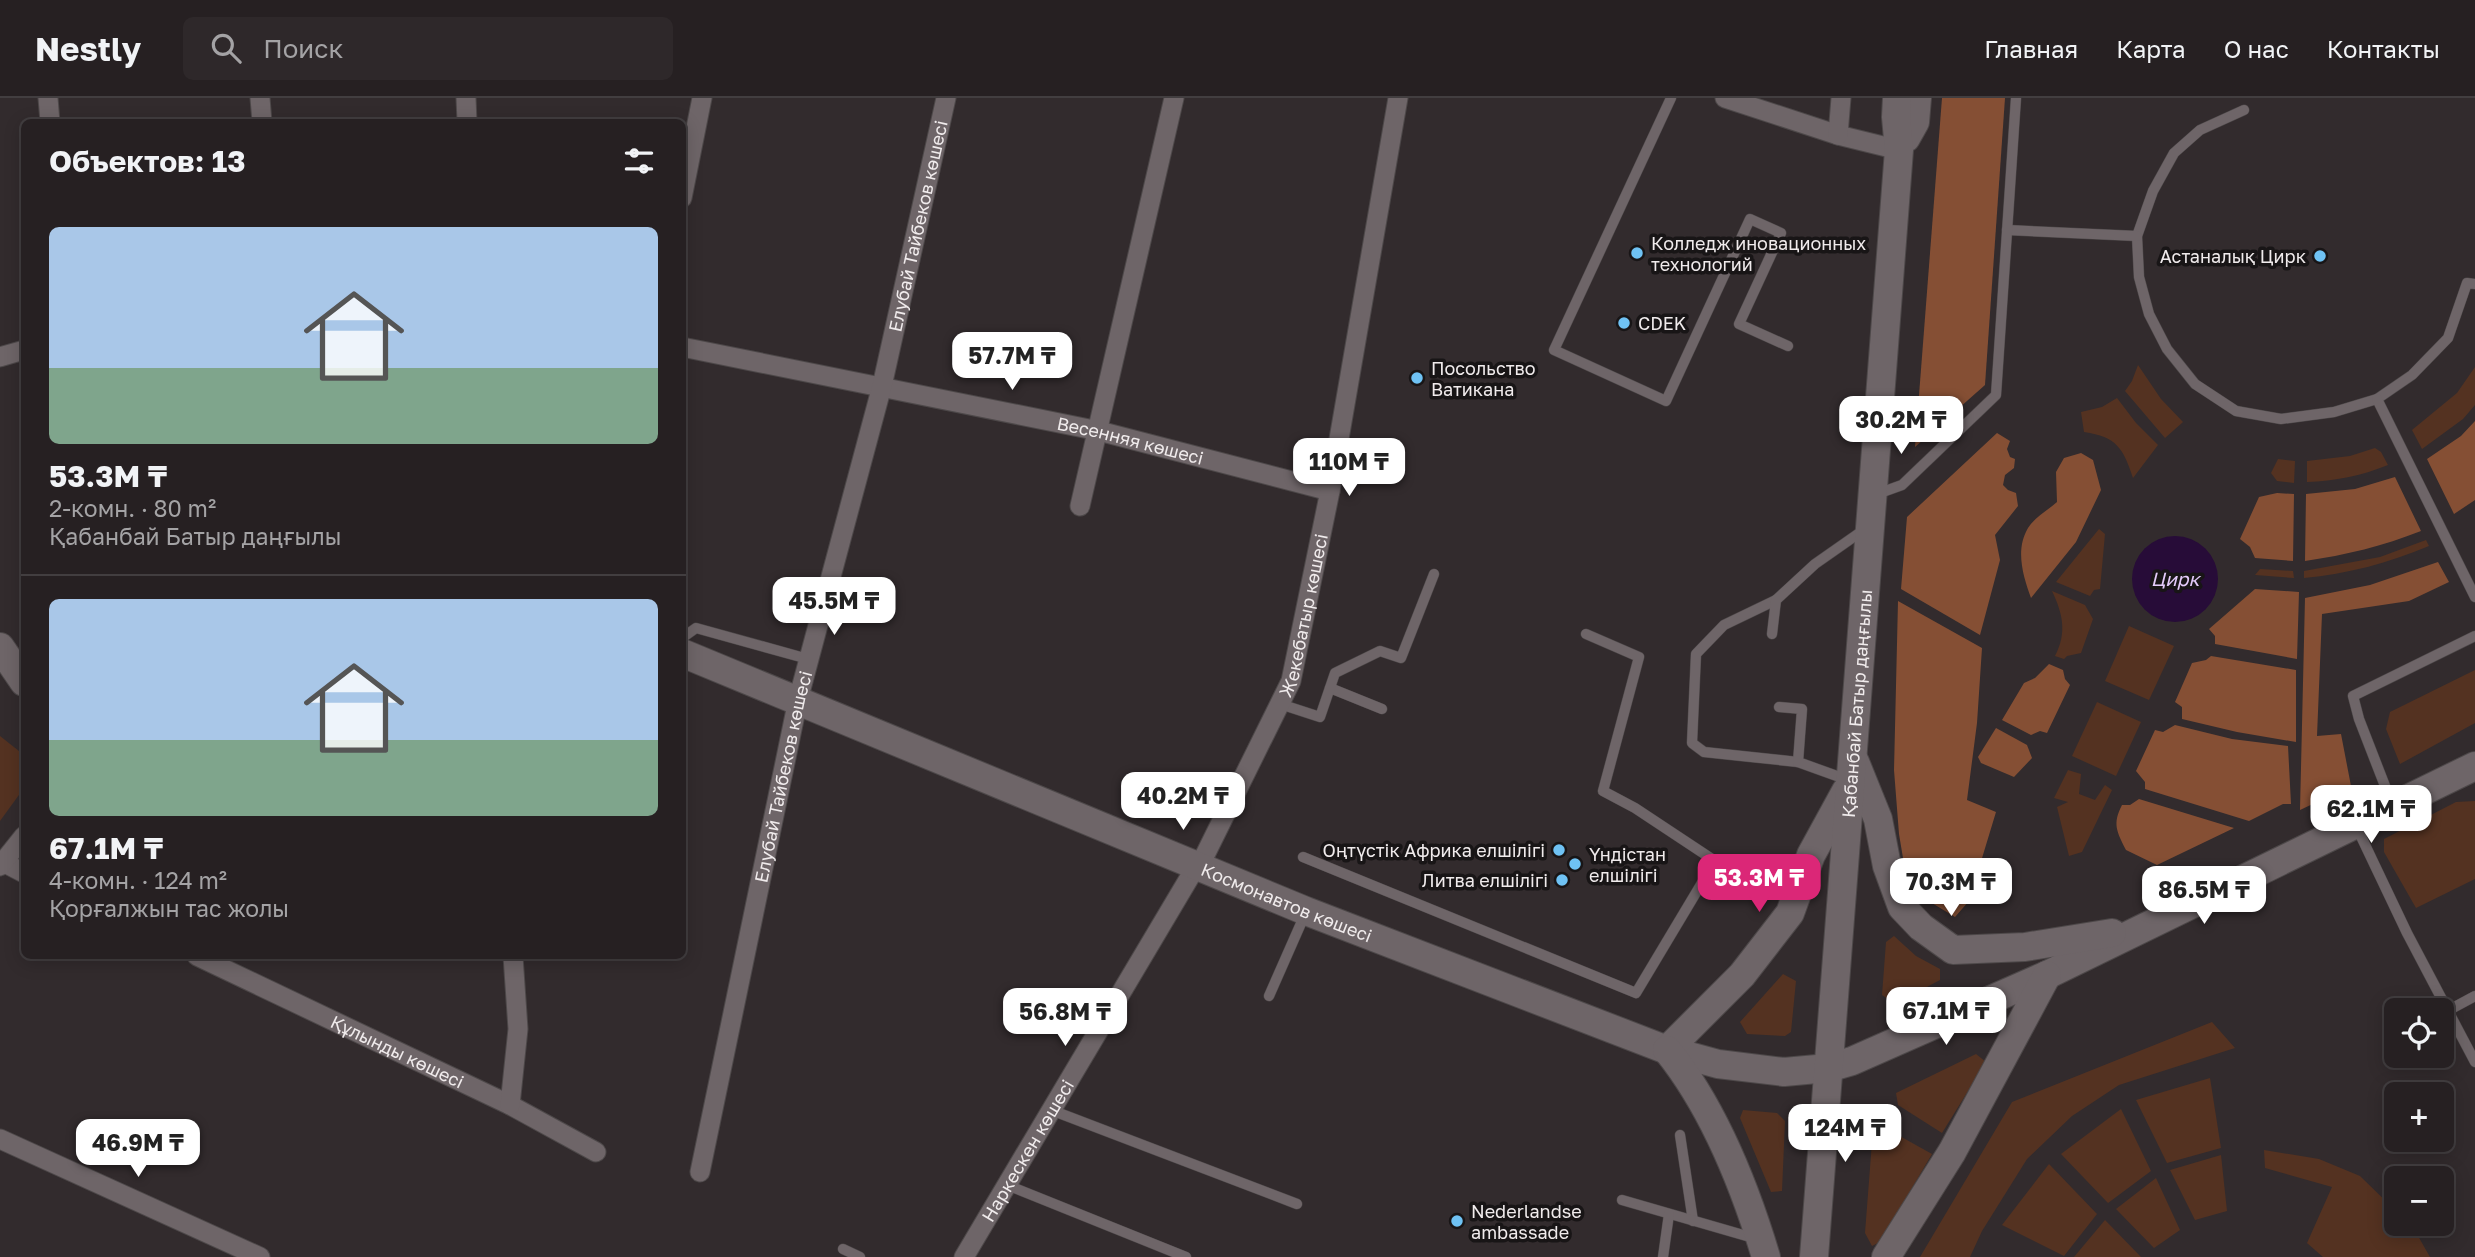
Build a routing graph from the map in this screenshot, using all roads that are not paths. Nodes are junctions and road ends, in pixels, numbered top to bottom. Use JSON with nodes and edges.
{"nodes":[{"id":1,"x":48,"y":98,"type":"edge"},
{"id":2,"x":260,"y":98,"type":"edge"},
{"id":3,"x":466,"y":98,"type":"edge"},
{"id":4,"x":702,"y":98,"type":"edge"},
{"id":5,"x":946,"y":98,"type":"edge"},
{"id":6,"x":1174,"y":98,"type":"edge"},
{"id":7,"x":1398,"y":98,"type":"edge"},
{"id":8,"x":1671,"y":98,"type":"edge"},
{"id":9,"x":1725,"y":98,"type":"edge"},
{"id":10,"x":1841,"y":98,"type":"edge"},
{"id":11,"x":1897,"y":98,"type":"edge"},
{"id":12,"x":1917,"y":98,"type":"edge"},
{"id":13,"x":2016,"y":98,"type":"edge"},
{"id":14,"x":2244,"y":110,"type":"dead end"},
{"id":15,"x":50,"y":119,"type":"edge"},
{"id":16,"x":262,"y":119,"type":"edge"},
{"id":17,"x":467,"y":119,"type":"edge"},
{"id":18,"x":1838,"y":135,"type":"junction"},
{"id":19,"x":1899,"y":150,"type":"junction"},
{"id":20,"x":686,"y":178,"type":"edge"},
{"id":21,"x":2007,"y":230,"type":"junction"},
{"id":22,"x":2137,"y":236,"type":"junction"},
{"id":23,"x":2475,"y":284,"type":"edge"},
{"id":24,"x":1788,"y":346,"type":"dead end"},
{"id":25,"x":686,"y":348,"type":"edge"},
{"id":26,"x":21,"y":350,"type":"edge"},
{"id":27,"x":0,"y":357,"type":"edge"},
{"id":28,"x":882,"y":386,"type":"junction"},
{"id":29,"x":2377,"y":399,"type":"junction"},
{"id":30,"x":1099,"y":431,"type":"junction"},
{"id":31,"x":1329,"y":491,"type":"junction"},
{"id":32,"x":1873,"y":495,"type":"junction"},
{"id":33,"x":1080,"y":506,"type":"dead end"},
{"id":34,"x":1871,"y":525,"type":"junction"},
{"id":35,"x":1434,"y":574,"type":"dead end"},
{"id":36,"x":2475,"y":597,"type":"edge"},
{"id":37,"x":1776,"y":600,"type":"junction"},
{"id":38,"x":1586,"y":634,"type":"dead end"},
{"id":39,"x":1772,"y":634,"type":"dead end"},
{"id":40,"x":686,"y":635,"type":"edge"},
{"id":41,"x":2475,"y":636,"type":"edge"},
{"id":42,"x":686,"y":655,"type":"edge"},
{"id":43,"x":808,"y":659,"type":"junction"},
{"id":44,"x":1329,"y":688,"type":"junction"},
{"id":45,"x":798,"y":700,"type":"junction"},
{"id":46,"x":1280,"y":704,"type":"junction"},
{"id":47,"x":1779,"y":707,"type":"dead end"},
{"id":48,"x":1382,"y":709,"type":"dead end"},
{"id":49,"x":1798,"y":762,"type":"junction"},
{"id":50,"x":2475,"y":766,"type":"edge"},
{"id":51,"x":1852,"y":769,"type":"junction"},
{"id":52,"x":2393,"y":807,"type":"junction"},
{"id":53,"x":2355,"y":825,"type":"junction"},
{"id":54,"x":21,"y":840,"type":"edge"},
{"id":55,"x":1303,"y":857,"type":"dead end"},
{"id":56,"x":1715,"y":860,"type":"junction"},
{"id":57,"x":2,"y":864,"type":"edge"},
{"id":58,"x":1200,"y":865,"type":"junction"},
{"id":59,"x":21,"y":872,"type":"edge"},
{"id":60,"x":1804,"y":872,"type":"junction"},
{"id":61,"x":1306,"y":911,"type":"junction"},
{"id":62,"x":2142,"y":928,"type":"junction"},
{"id":63,"x":203,"y":959,"type":"edge"},
{"id":64,"x":513,"y":959,"type":"edge"},
{"id":65,"x":2047,"y":975,"type":"junction"},
{"id":66,"x":1269,"y":996,"type":"dead end"},
{"id":67,"x":2475,"y":996,"type":"edge"},
{"id":68,"x":2442,"y":998,"type":"edge"},
{"id":69,"x":2454,"y":1007,"type":"edge"},
{"id":70,"x":2454,"y":1020,"type":"edge"},
{"id":71,"x":1667,"y":1050,"type":"junction"},
{"id":72,"x":2475,"y":1062,"type":"edge"},
{"id":73,"x":1828,"y":1068,"type":"junction"},
{"id":74,"x":510,"y":1105,"type":"junction"},
{"id":75,"x":1051,"y":1110,"type":"junction"},
{"id":76,"x":1680,"y":1135,"type":"dead end"},
{"id":77,"x":0,"y":1139,"type":"edge"},
{"id":78,"x":596,"y":1152,"type":"dead end"},
{"id":79,"x":699,"y":1171,"type":"dead end"},
{"id":80,"x":1007,"y":1185,"type":"junction"},
{"id":81,"x":1622,"y":1200,"type":"dead end"},
{"id":82,"x":1297,"y":1204,"type":"dead end"},
{"id":83,"x":1670,"y":1214,"type":"junction"},
{"id":84,"x":1693,"y":1220,"type":"junction"},
{"id":85,"x":1763,"y":1248,"type":"edge"},
{"id":86,"x":843,"y":1249,"type":"dead end"},
{"id":87,"x":260,"y":1257,"type":"edge"},
{"id":88,"x":860,"y":1257,"type":"edge"},
{"id":89,"x":964,"y":1257,"type":"edge"},
{"id":90,"x":1185,"y":1257,"type":"edge"},
{"id":91,"x":1663,"y":1257,"type":"edge"},
{"id":92,"x":1814,"y":1257,"type":"edge"},
{"id":93,"x":1886,"y":1257,"type":"edge"}],
"edges":[{"from":1,"to":15,"type":"street"},
{"from":2,"to":16,"type":"street"},
{"from":3,"to":17,"type":"street"},
{"from":4,"to":20,"type":"street"},
{"from":5,"to":28,"type":"street","name":"Елубай Тайбеков көшесі"},
{"from":6,"to":30,"type":"street"},
{"from":7,"to":31,"type":"street","name":"Жекебатыр көшесі"},
{"from":8,"to":24,"type":"lane"},
{"from":9,"to":18,"type":"street"},
{"from":10,"to":18,"type":"street"},
{"from":11,"to":19,"type":"main road","name":"Қабанбай Батыр даңғылы"},
{"from":12,"to":19,"type":"main road","name":"Қабанбай Батыр даңғылы"},
{"from":13,"to":21,"type":"lane"},
{"from":14,"to":22,"type":"lane"},
{"from":18,"to":19,"type":"street"},
{"from":19,"to":32,"type":"main road","name":"Қабанбай Батыр даңғылы"},
{"from":21,"to":22,"type":"lane"},
{"from":21,"to":32,"type":"lane"},
{"from":22,"to":29,"type":"lane"},
{"from":23,"to":29,"type":"lane"},
{"from":25,"to":28,"type":"street","name":"Весенняя көшесі"},
{"from":26,"to":27,"type":"street"},
{"from":28,"to":30,"type":"street","name":"Весенняя көшесі"},
{"from":28,"to":43,"type":"street","name":"Елубай Тайбеков көшесі"},
{"from":29,"to":36,"type":"lane"},
{"from":30,"to":31,"type":"street","name":"Весенняя көшесі"},
{"from":30,"to":33,"type":"street"},
{"from":31,"to":46,"type":"street","name":"Жекебатыр көшесі"},
{"from":32,"to":34,"type":"main road","name":"Қабанбай Батыр даңғылы"},
{"from":34,"to":37,"type":"lane"},
{"from":34,"to":51,"type":"main road","name":"Қабанбай Батыр даңғылы"},
{"from":35,"to":44,"type":"lane"},
{"from":37,"to":39,"type":"lane"},
{"from":37,"to":49,"type":"lane"},
{"from":38,"to":56,"type":"lane"},
{"from":40,"to":43,"type":"lane"},
{"from":41,"to":52,"type":"lane"},
{"from":42,"to":45,"type":"main road","name":"Космонавтов көшесі"},
{"from":43,"to":45,"type":"street","name":"Елубай Тайбеков көшесі"},
{"from":44,"to":46,"type":"lane"},
{"from":44,"to":48,"type":"lane"},
{"from":45,"to":58,"type":"main road","name":"Космонавтов көшесі"},
{"from":45,"to":79,"type":"street","name":"Елубай Тайбеков көшесі"},
{"from":46,"to":58,"type":"street","name":"Жекебатыр көшесі"},
{"from":47,"to":49,"type":"lane"},
{"from":49,"to":51,"type":"lane"},
{"from":50,"to":52,"type":"main road","name":"Космонавтов көшесі"},
{"from":51,"to":60,"type":"main road"},
{"from":51,"to":62,"type":"main road"},
{"from":51,"to":73,"type":"main road","name":"Қабанбай Батыр даңғылы"},
{"from":52,"to":53,"type":"main road","name":"Космонавтов көшесі"},
{"from":53,"to":62,"type":"main road","name":"Космонавтов көшесі"},
{"from":53,"to":68,"type":"lane"},
{"from":54,"to":57,"type":"street"},
{"from":55,"to":56,"type":"lane"},
{"from":56,"to":60,"type":"lane"},
{"from":57,"to":59,"type":"street"},
{"from":58,"to":61,"type":"main road","name":"Космонавтов көшесі"},
{"from":58,"to":75,"type":"street","name":"Наркескен көшесі"},
{"from":60,"to":71,"type":"main road"},
{"from":61,"to":66,"type":"lane"},
{"from":61,"to":71,"type":"main road","name":"Космонавтов көшесі"},
{"from":62,"to":65,"type":"main road","name":"Космонавтов көшесі"},
{"from":63,"to":74,"type":"street","name":"Құлынды көшесі"},
{"from":64,"to":74,"type":"street"},
{"from":65,"to":73,"type":"main road","name":"Космонавтов көшесі"},
{"from":65,"to":93,"type":"main road"},
{"from":67,"to":69,"type":"lane"},
{"from":70,"to":72,"type":"lane"},
{"from":71,"to":73,"type":"main road","name":"Космонавтов көшесі"},
{"from":71,"to":85,"type":"main road"},
{"from":73,"to":92,"type":"main road","name":"Қабанбай Батыр даңғылы"},
{"from":74,"to":78,"type":"street","name":"Құлынды көшесі"},
{"from":75,"to":80,"type":"street","name":"Наркескен көшесі"},
{"from":75,"to":82,"type":"lane"},
{"from":76,"to":84,"type":"lane"},
{"from":77,"to":87,"type":"street"},
{"from":80,"to":89,"type":"street","name":"Наркескен көшесі"},
{"from":80,"to":90,"type":"lane"},
{"from":81,"to":83,"type":"lane"},
{"from":83,"to":84,"type":"lane"},
{"from":83,"to":91,"type":"lane"},
{"from":84,"to":85,"type":"lane"},
{"from":86,"to":88,"type":"lane"}]}
